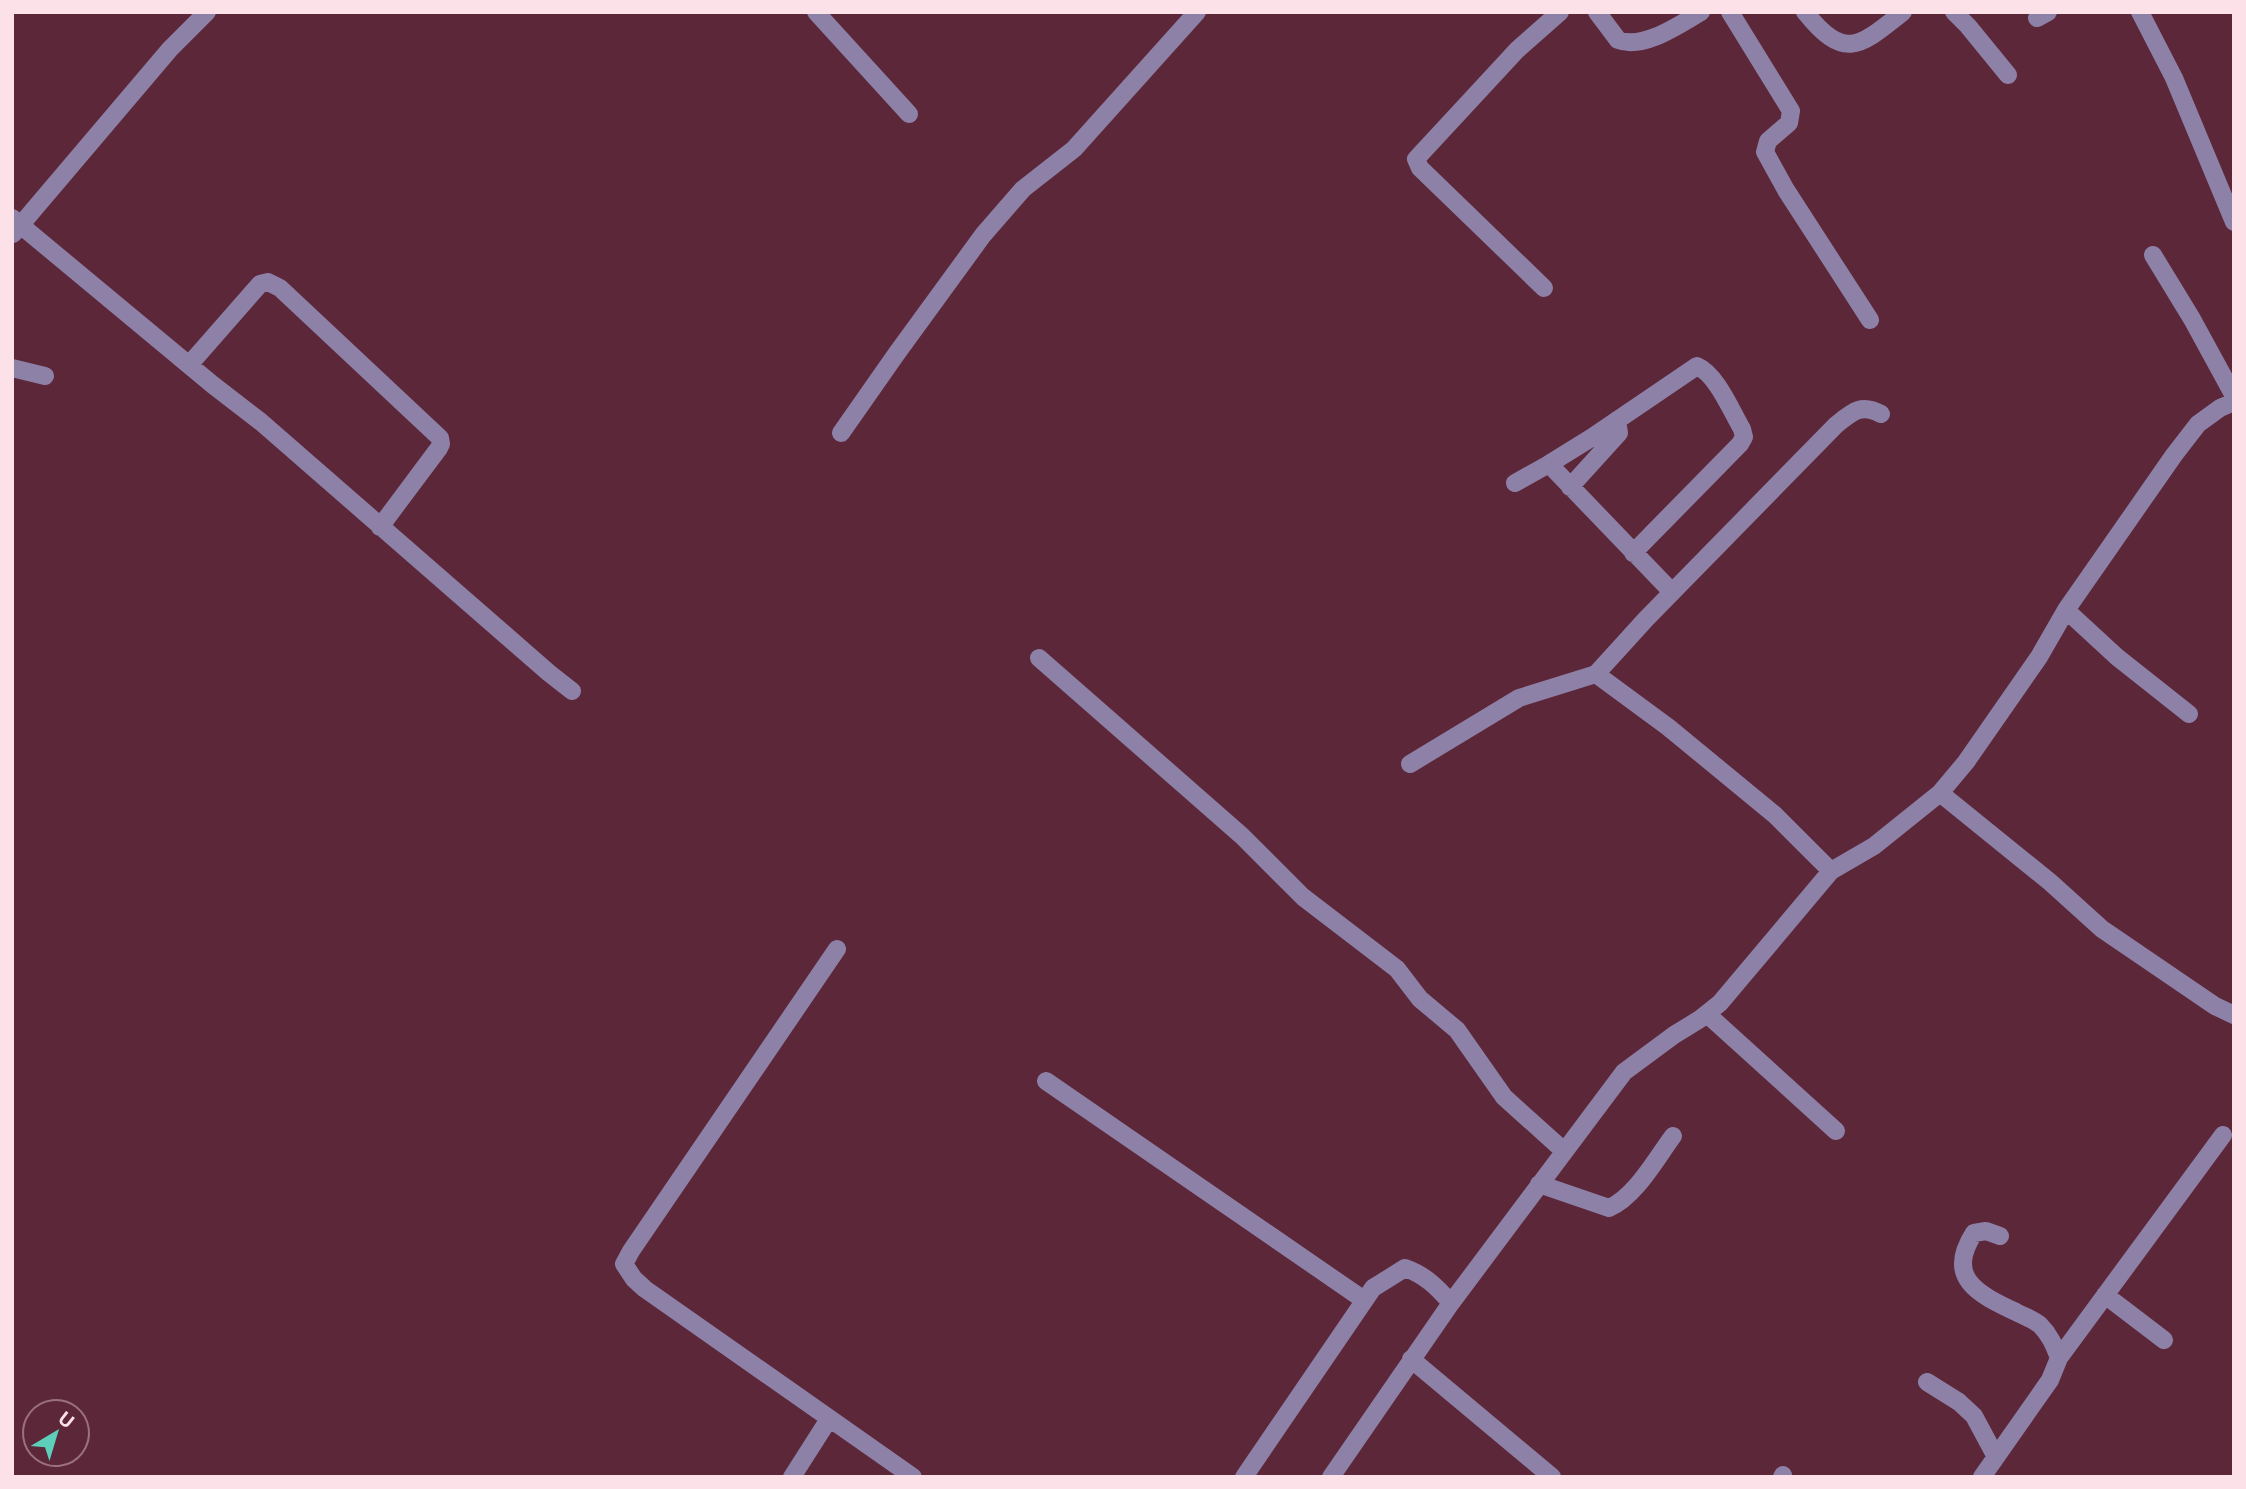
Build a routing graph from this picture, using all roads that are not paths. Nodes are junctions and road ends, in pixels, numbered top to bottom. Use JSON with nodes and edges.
{"nodes":[{"id":1,"x":206,"y":12,"type":"edge"},
{"id":2,"x":816,"y":12,"type":"edge"},
{"id":3,"x":1197,"y":12,"type":"edge"},
{"id":4,"x":1560,"y":12,"type":"edge"},
{"id":5,"x":1597,"y":12,"type":"edge"},
{"id":6,"x":1701,"y":12,"type":"edge"},
{"id":7,"x":1730,"y":12,"type":"edge"},
{"id":8,"x":1805,"y":12,"type":"edge"},
{"id":9,"x":1903,"y":12,"type":"edge"},
{"id":10,"x":1954,"y":12,"type":"edge"},
{"id":11,"x":2140,"y":12,"type":"edge"},
{"id":12,"x":2008,"y":75,"type":"dead end"},
{"id":13,"x":909,"y":114,"type":"dead end"},
{"id":14,"x":2234,"y":222,"type":"edge"},
{"id":15,"x":15,"y":226,"type":"edge"},
{"id":16,"x":2153,"y":255,"type":"dead end"},
{"id":17,"x":1544,"y":288,"type":"dead end"},
{"id":18,"x":1870,"y":320,"type":"dead end"},
{"id":19,"x":189,"y":365,"type":"junction"},
{"id":20,"x":12,"y":368,"type":"edge"},
{"id":21,"x":46,"y":376,"type":"dead end"},
{"id":22,"x":2234,"y":399,"type":"edge"},
{"id":23,"x":1881,"y":414,"type":"dead end"},
{"id":24,"x":1617,"y":420,"type":"junction"},
{"id":25,"x":841,"y":433,"type":"dead end"},
{"id":26,"x":1549,"y":464,"type":"junction"},
{"id":27,"x":1515,"y":483,"type":"dead end"},
{"id":28,"x":1570,"y":487,"type":"junction"},
{"id":29,"x":380,"y":527,"type":"junction"},
{"id":30,"x":1633,"y":552,"type":"junction"},
{"id":31,"x":1672,"y":592,"type":"junction"},
{"id":32,"x":2066,"y":610,"type":"junction"},
{"id":33,"x":1039,"y":658,"type":"dead end"},
{"id":34,"x":1596,"y":674,"type":"junction"},
{"id":35,"x":572,"y":691,"type":"dead end"},
{"id":36,"x":2189,"y":714,"type":"dead end"},
{"id":37,"x":1410,"y":764,"type":"dead end"},
{"id":38,"x":1940,"y":793,"type":"junction"},
{"id":39,"x":1831,"y":872,"type":"junction"},
{"id":40,"x":837,"y":949,"type":"dead end"},
{"id":41,"x":1707,"y":1014,"type":"junction"},
{"id":42,"x":2234,"y":1015,"type":"edge"},
{"id":43,"x":1046,"y":1081,"type":"dead end"},
{"id":44,"x":1836,"y":1131,"type":"dead end"},
{"id":45,"x":2223,"y":1135,"type":"dead end"},
{"id":46,"x":1673,"y":1136,"type":"dead end"},
{"id":47,"x":1564,"y":1151,"type":"junction"},
{"id":48,"x":1539,"y":1184,"type":"junction"},
{"id":49,"x":2000,"y":1236,"type":"dead end"},
{"id":50,"x":2105,"y":1295,"type":"junction"},
{"id":51,"x":1364,"y":1300,"type":"junction"},
{"id":52,"x":1451,"y":1303,"type":"junction"},
{"id":53,"x":2164,"y":1340,"type":"dead end"},
{"id":54,"x":2059,"y":1358,"type":"junction"},
{"id":55,"x":1411,"y":1359,"type":"junction"},
{"id":56,"x":1927,"y":1382,"type":"dead end"},
{"id":57,"x":830,"y":1419,"type":"junction"},
{"id":58,"x":1996,"y":1457,"type":"junction"},
{"id":59,"x":792,"y":1477,"type":"edge"},
{"id":60,"x":913,"y":1477,"type":"edge"},
{"id":61,"x":1244,"y":1477,"type":"edge"},
{"id":62,"x":1331,"y":1477,"type":"edge"},
{"id":63,"x":1552,"y":1477,"type":"edge"},
{"id":64,"x":1982,"y":1477,"type":"edge"}],
"edges":[{"from":1,"to":15,"type":"street"},
{"from":2,"to":13,"type":"street"},
{"from":3,"to":25,"type":"street"},
{"from":4,"to":17,"type":"street"},
{"from":5,"to":6,"type":"street"},
{"from":7,"to":18,"type":"street"},
{"from":8,"to":9,"type":"street"},
{"from":10,"to":12,"type":"street"},
{"from":11,"to":14,"type":"street"},
{"from":15,"to":19,"type":"street"},
{"from":16,"to":22,"type":"street"},
{"from":19,"to":29,"type":"street"},
{"from":19,"to":29,"type":"street"},
{"from":20,"to":21,"type":"street"},
{"from":22,"to":32,"type":"street"},
{"from":23,"to":31,"type":"street"},
{"from":24,"to":26,"type":"street"},
{"from":24,"to":28,"type":"street"},
{"from":24,"to":30,"type":"street"},
{"from":26,"to":27,"type":"street"},
{"from":26,"to":28,"type":"street"},
{"from":28,"to":30,"type":"street"},
{"from":29,"to":35,"type":"street"},
{"from":30,"to":31,"type":"street"},
{"from":31,"to":34,"type":"street"},
{"from":32,"to":36,"type":"street"},
{"from":32,"to":38,"type":"street"},
{"from":33,"to":47,"type":"street"},
{"from":34,"to":37,"type":"street"},
{"from":34,"to":39,"type":"street"},
{"from":38,"to":39,"type":"street"},
{"from":38,"to":42,"type":"street"},
{"from":39,"to":41,"type":"street"},
{"from":40,"to":57,"type":"street"},
{"from":41,"to":44,"type":"street"},
{"from":41,"to":47,"type":"street"},
{"from":43,"to":51,"type":"street"},
{"from":45,"to":50,"type":"street"},
{"from":46,"to":48,"type":"street"},
{"from":47,"to":48,"type":"street"},
{"from":48,"to":52,"type":"street"},
{"from":49,"to":54,"type":"street"},
{"from":50,"to":53,"type":"street"},
{"from":50,"to":54,"type":"street"},
{"from":51,"to":52,"type":"street"},
{"from":51,"to":61,"type":"street"},
{"from":52,"to":55,"type":"street"},
{"from":54,"to":58,"type":"street"},
{"from":55,"to":62,"type":"street"},
{"from":55,"to":63,"type":"street"},
{"from":56,"to":58,"type":"street"},
{"from":57,"to":59,"type":"street"},
{"from":57,"to":60,"type":"street"},
{"from":58,"to":64,"type":"street"}]}
